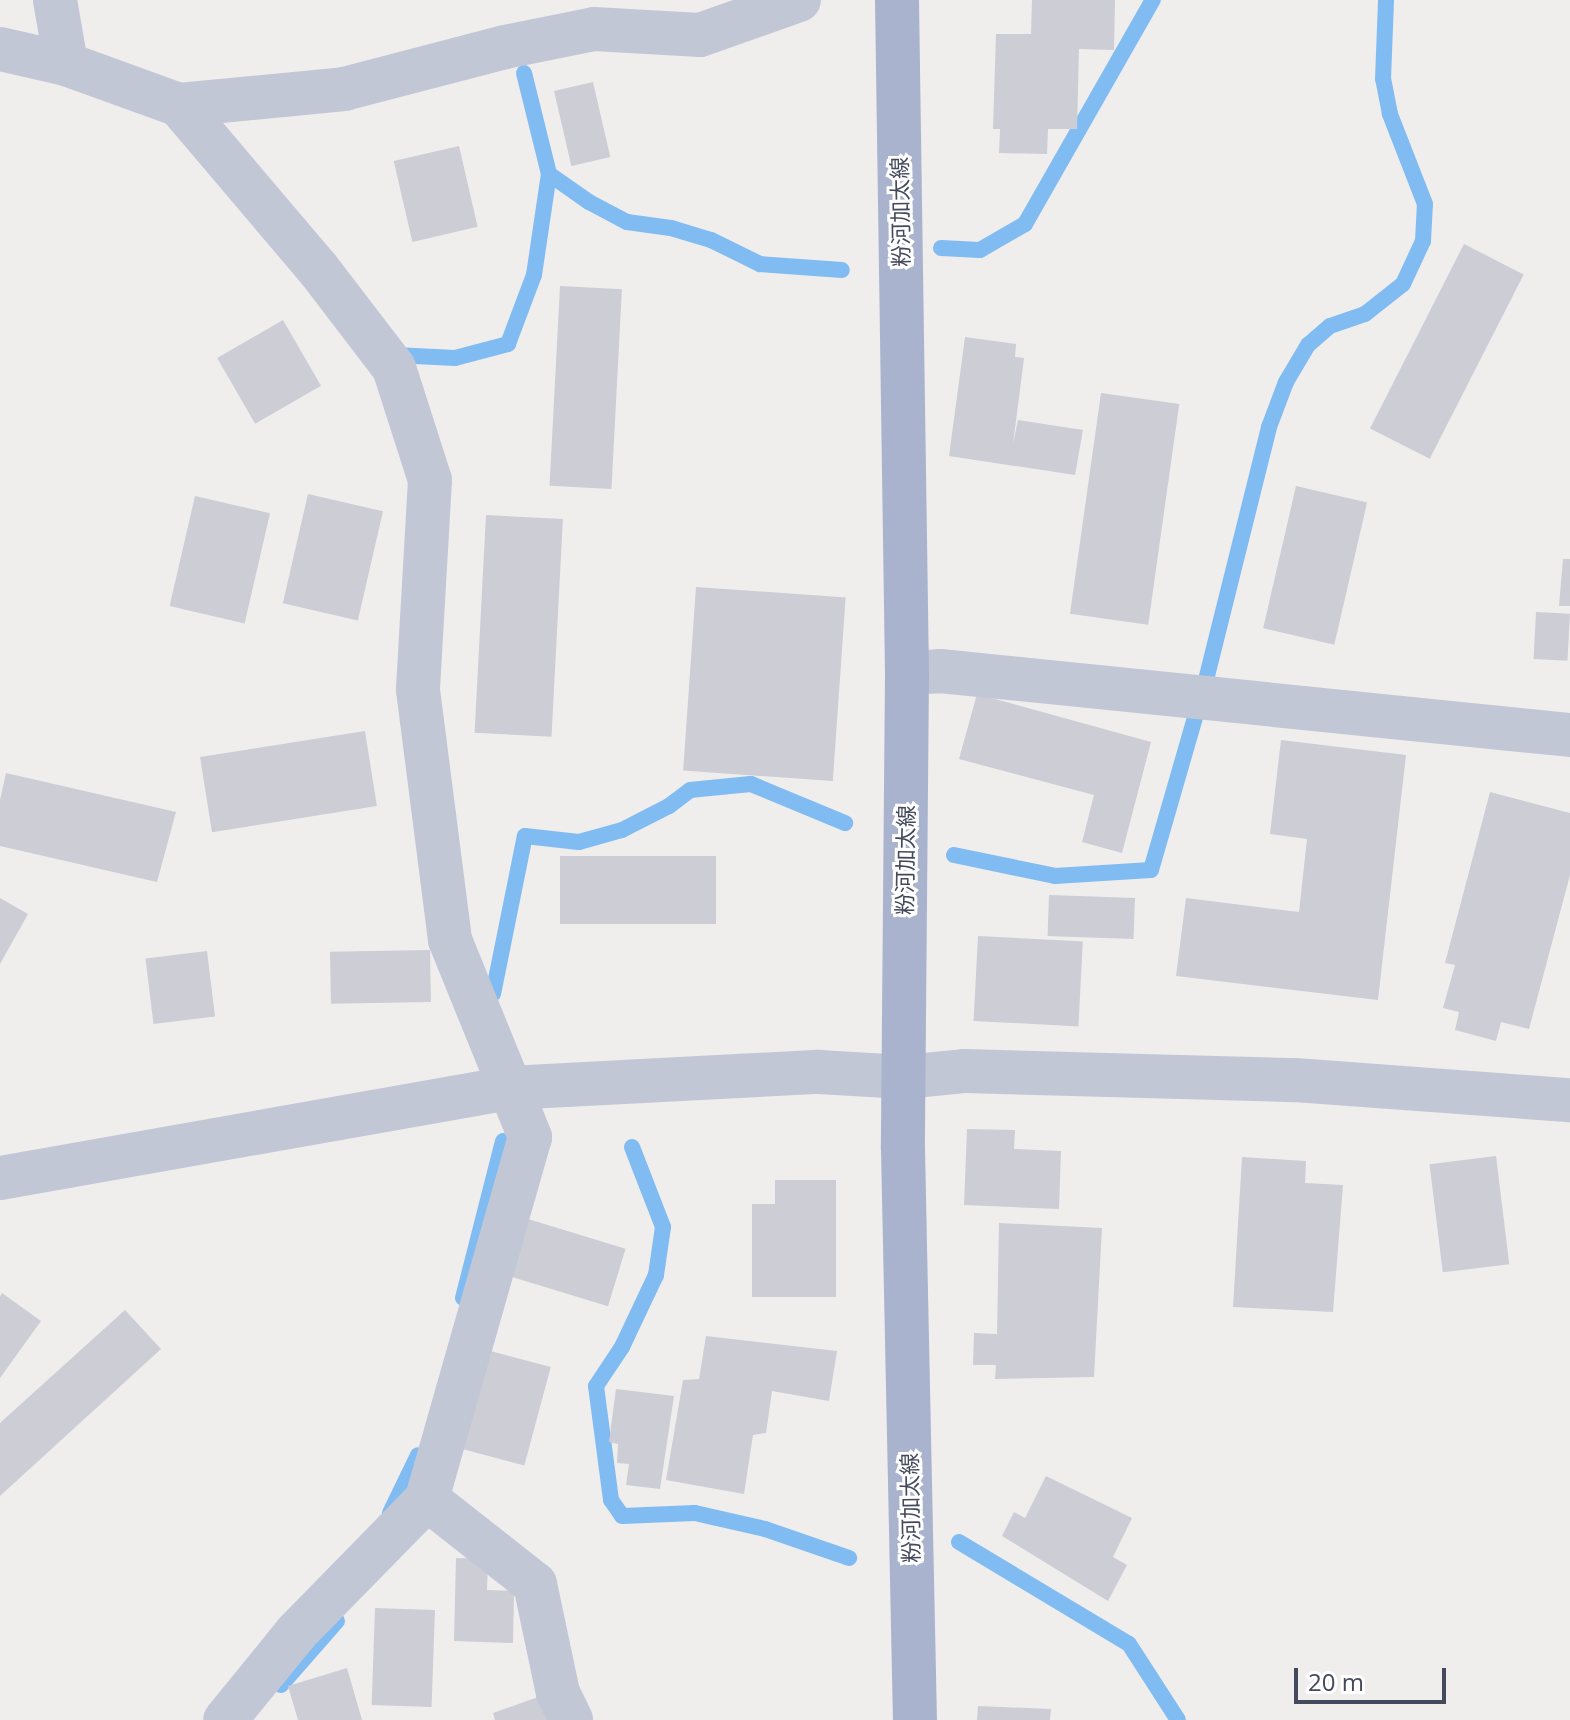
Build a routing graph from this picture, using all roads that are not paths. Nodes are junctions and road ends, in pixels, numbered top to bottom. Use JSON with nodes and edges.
{"nodes":[{"id":1,"x":55,"y":0,"type":"edge"},
{"id":2,"x":799,"y":0,"type":"edge"},
{"id":3,"x":897,"y":0,"type":"edge"},
{"id":4,"x":0,"y":49,"type":"edge"},
{"id":5,"x":66,"y":64,"type":"junction"},
{"id":6,"x":179,"y":105,"type":"junction"},
{"id":7,"x":907,"y":673,"type":"junction"},
{"id":8,"x":1570,"y":735,"type":"edge"},
{"id":9,"x":904,"y":1077,"type":"junction"},
{"id":10,"x":509,"y":1088,"type":"junction"},
{"id":11,"x":1570,"y":1100,"type":"edge"},
{"id":12,"x":0,"y":1178,"type":"edge"},
{"id":13,"x":427,"y":1499,"type":"junction"},
{"id":14,"x":225,"y":1720,"type":"edge"},
{"id":15,"x":571,"y":1720,"type":"edge"},
{"id":16,"x":915,"y":1720,"type":"edge"}],
"edges":[{"from":1,"to":5,"type":"street"},
{"from":2,"to":6,"type":"street"},
{"from":3,"to":7,"type":"main road","name":"粉河加太線"},
{"from":4,"to":5,"type":"street"},
{"from":5,"to":6,"type":"street"},
{"from":6,"to":10,"type":"street"},
{"from":7,"to":8,"type":"street"},
{"from":7,"to":9,"type":"main road","name":"粉河加太線"},
{"from":9,"to":10,"type":"street"},
{"from":9,"to":11,"type":"street"},
{"from":9,"to":16,"type":"main road","name":"粉河加太線"},
{"from":10,"to":12,"type":"street"},
{"from":10,"to":13,"type":"street"},
{"from":13,"to":14,"type":"street"},
{"from":13,"to":15,"type":"street"}]}
